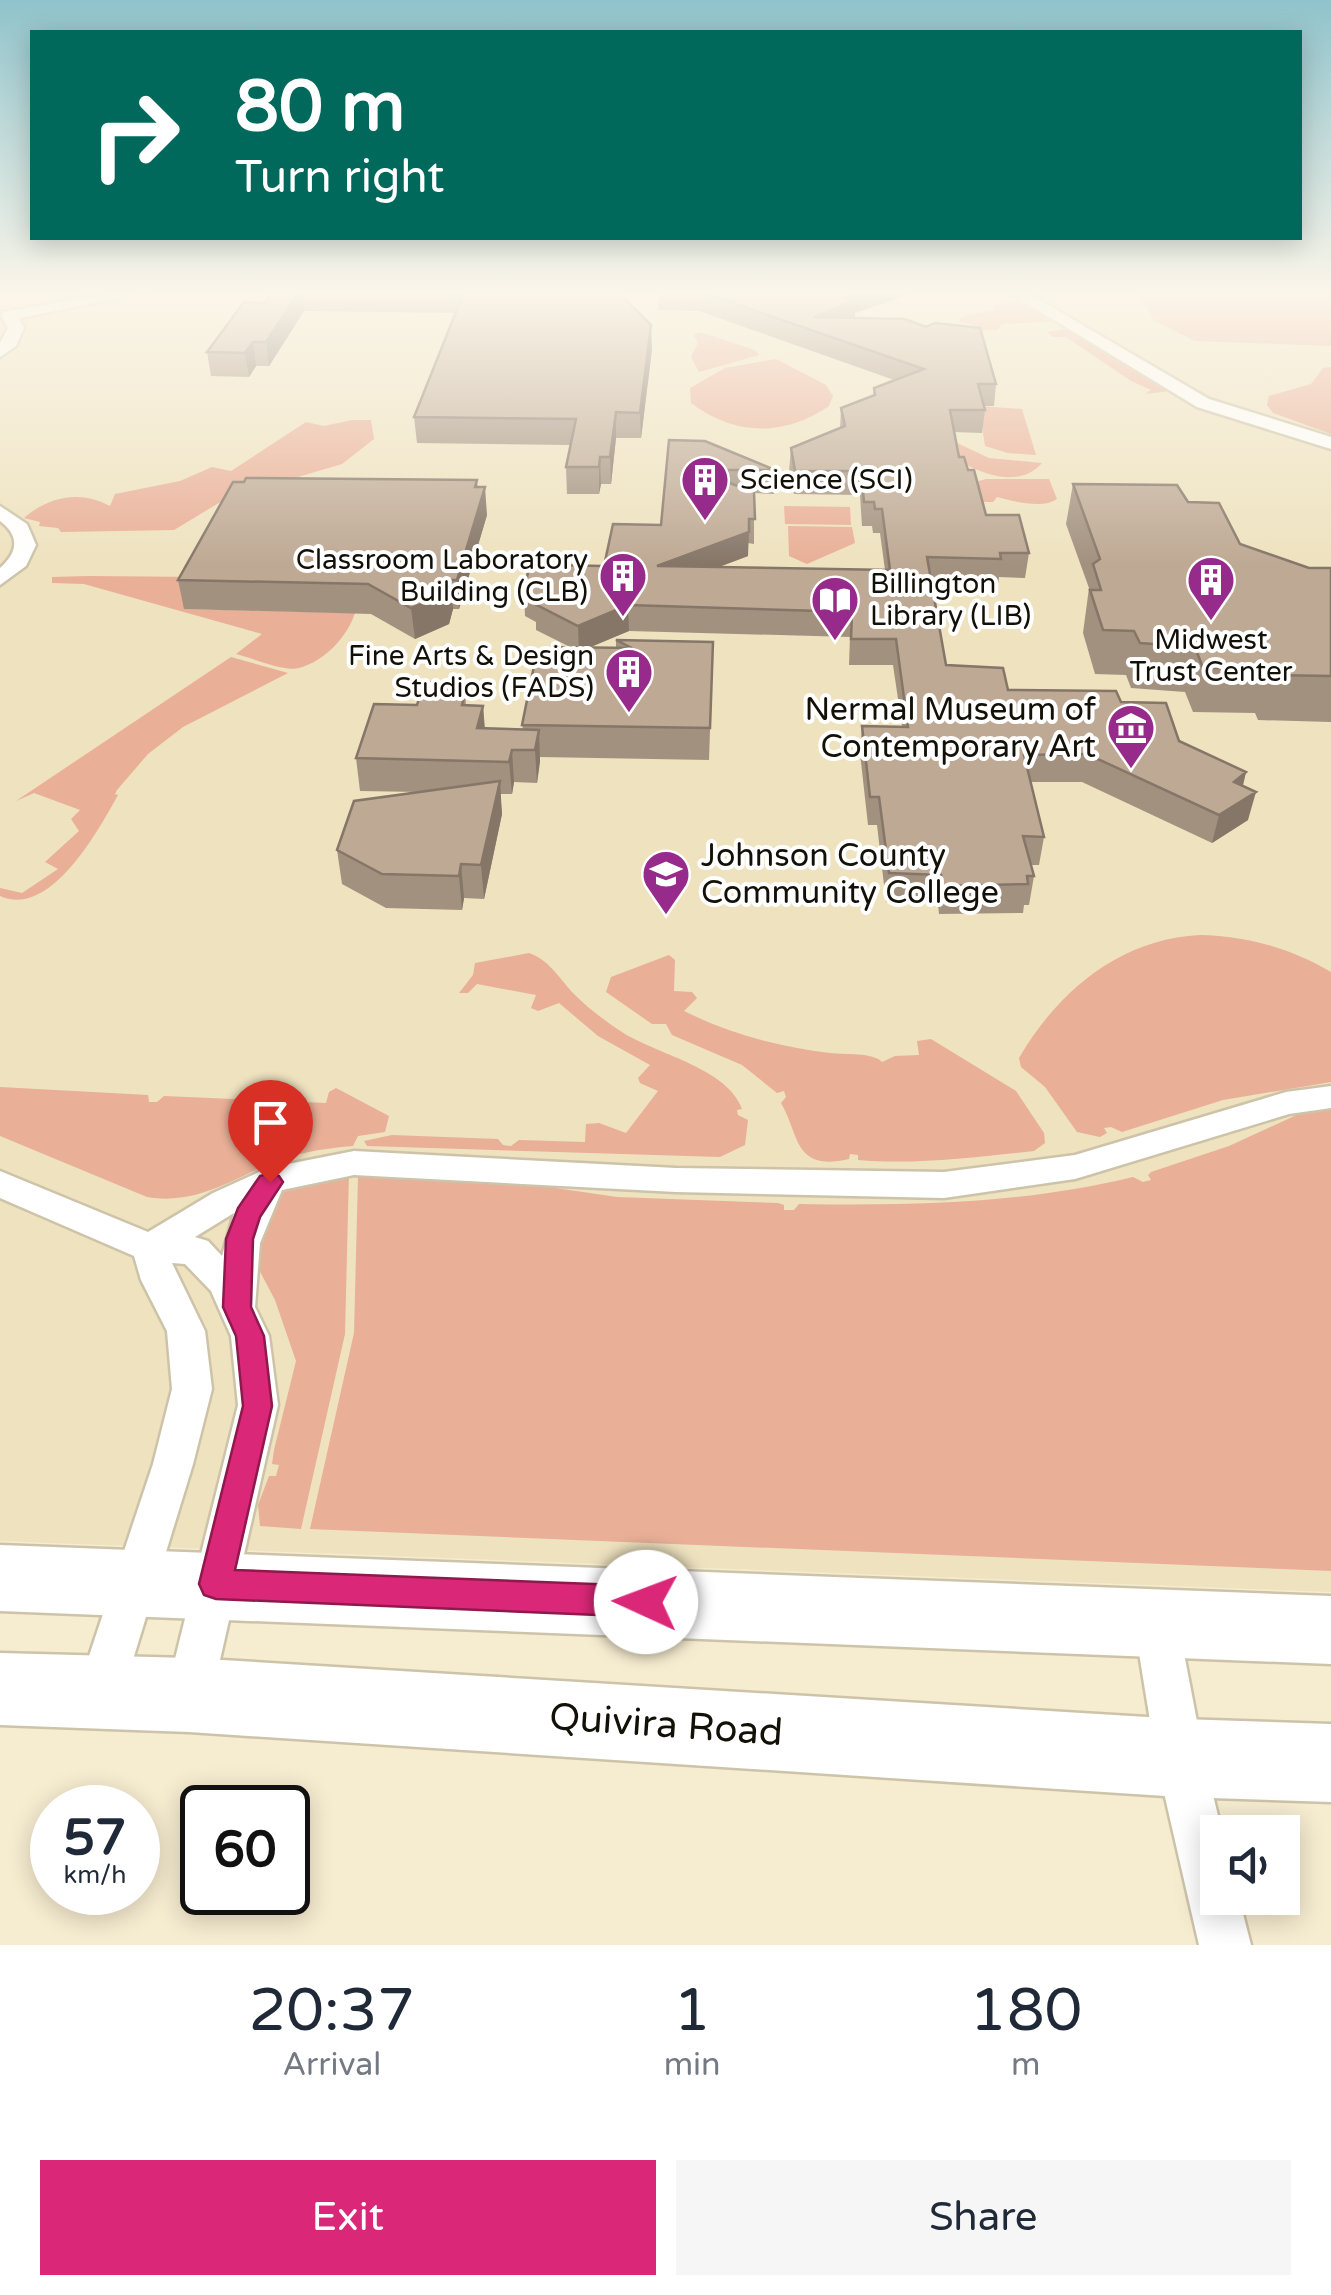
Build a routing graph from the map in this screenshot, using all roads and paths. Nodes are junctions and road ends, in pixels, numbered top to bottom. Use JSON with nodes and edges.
{"nodes":[{"id":1,"x":1170,"y":383,"type":"edge"},
{"id":2,"x":1331,"y":442,"type":"edge"},
{"id":3,"x":0,"y":512,"type":"edge"},
{"id":4,"x":0,"y":578,"type":"edge"},
{"id":5,"x":1331,"y":1097,"type":"edge"},
{"id":6,"x":270,"y":1182,"type":"junction"},
{"id":7,"x":0,"y":1184,"type":"edge"},
{"id":8,"x":150,"y":1248,"type":"junction"},
{"id":9,"x":237,"y":1307,"type":"junction"},
{"id":10,"x":0,"y":1578,"type":"edge"},
{"id":11,"x":135,"y":1582,"type":"junction"},
{"id":12,"x":216,"y":1584,"type":"junction"},
{"id":13,"x":1156,"y":1622,"type":"junction"},
{"id":14,"x":1331,"y":1630,"type":"edge"},
{"id":15,"x":0,"y":1689,"type":"edge"},
{"id":16,"x":100,"y":1692,"type":"junction"},
{"id":17,"x":189,"y":1694,"type":"junction"},
{"id":18,"x":1180,"y":1758,"type":"junction"},
{"id":19,"x":1331,"y":1763,"type":"edge"},
{"id":20,"x":1225,"y":1945,"type":"edge"}],
"edges":[{"from":1,"to":2,"type":"street"},
{"from":3,"to":4,"type":"street"},
{"from":5,"to":6,"type":"street"},
{"from":6,"to":8,"type":"street"},
{"from":6,"to":9,"type":"street"},
{"from":7,"to":8,"type":"street"},
{"from":8,"to":9,"type":"street"},
{"from":8,"to":11,"type":"street"},
{"from":9,"to":12,"type":"street"},
{"from":10,"to":11,"type":"main road"},
{"from":11,"to":12,"type":"main road"},
{"from":11,"to":16,"type":"street"},
{"from":12,"to":13,"type":"main road"},
{"from":12,"to":17,"type":"street"},
{"from":13,"to":14,"type":"main road"},
{"from":13,"to":18,"type":"street"},
{"from":15,"to":16,"type":"main road","name":"Quivira Road"},
{"from":16,"to":17,"type":"main road","name":"Quivira Road"},
{"from":17,"to":18,"type":"main road","name":"Quivira Road"},
{"from":18,"to":19,"type":"main road","name":"Quivira Road"},
{"from":18,"to":20,"type":"street"}]}
